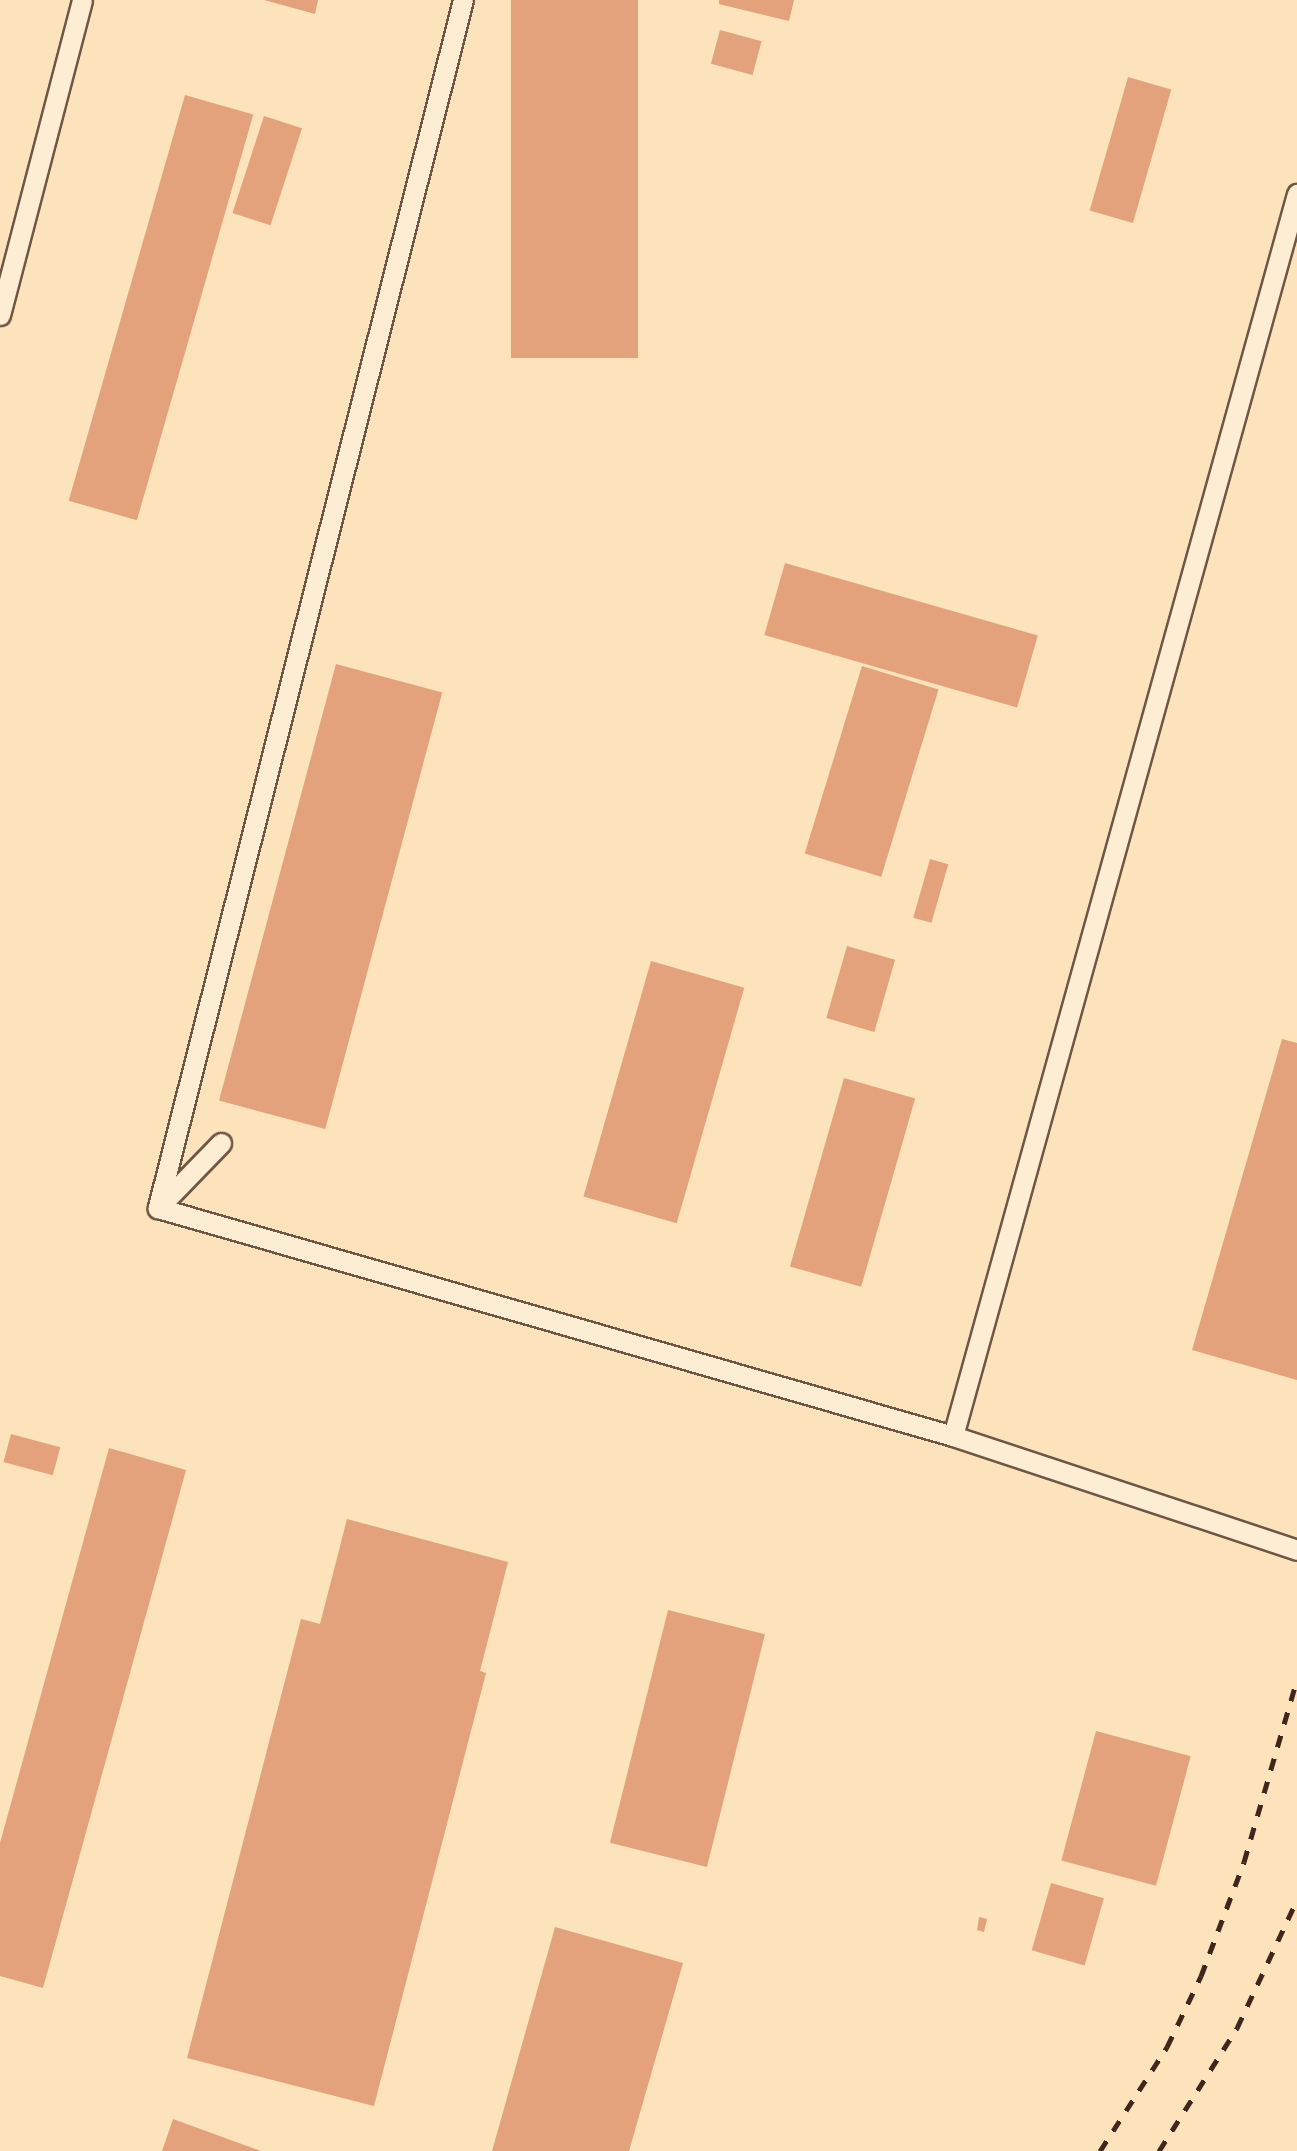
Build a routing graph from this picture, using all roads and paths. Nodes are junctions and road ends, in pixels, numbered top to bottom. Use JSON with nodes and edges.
{"nodes":[{"id":1,"x":82,"y":0,"type":"edge"},
{"id":2,"x":463,"y":0,"type":"edge"},
{"id":3,"x":1297,"y":194,"type":"edge"},
{"id":4,"x":0,"y":315,"type":"edge"},
{"id":5,"x":220,"y":1143,"type":"dead end"},
{"id":6,"x":158,"y":1208,"type":"junction"},
{"id":7,"x":953,"y":1436,"type":"junction"},
{"id":8,"x":1297,"y":1550,"type":"edge"}],
"edges":[{"from":1,"to":4,"type":"lane"},
{"from":2,"to":6,"type":"lane"},
{"from":3,"to":7,"type":"lane"},
{"from":5,"to":6,"type":"lane"},
{"from":6,"to":7,"type":"lane"},
{"from":7,"to":8,"type":"lane"}]}
